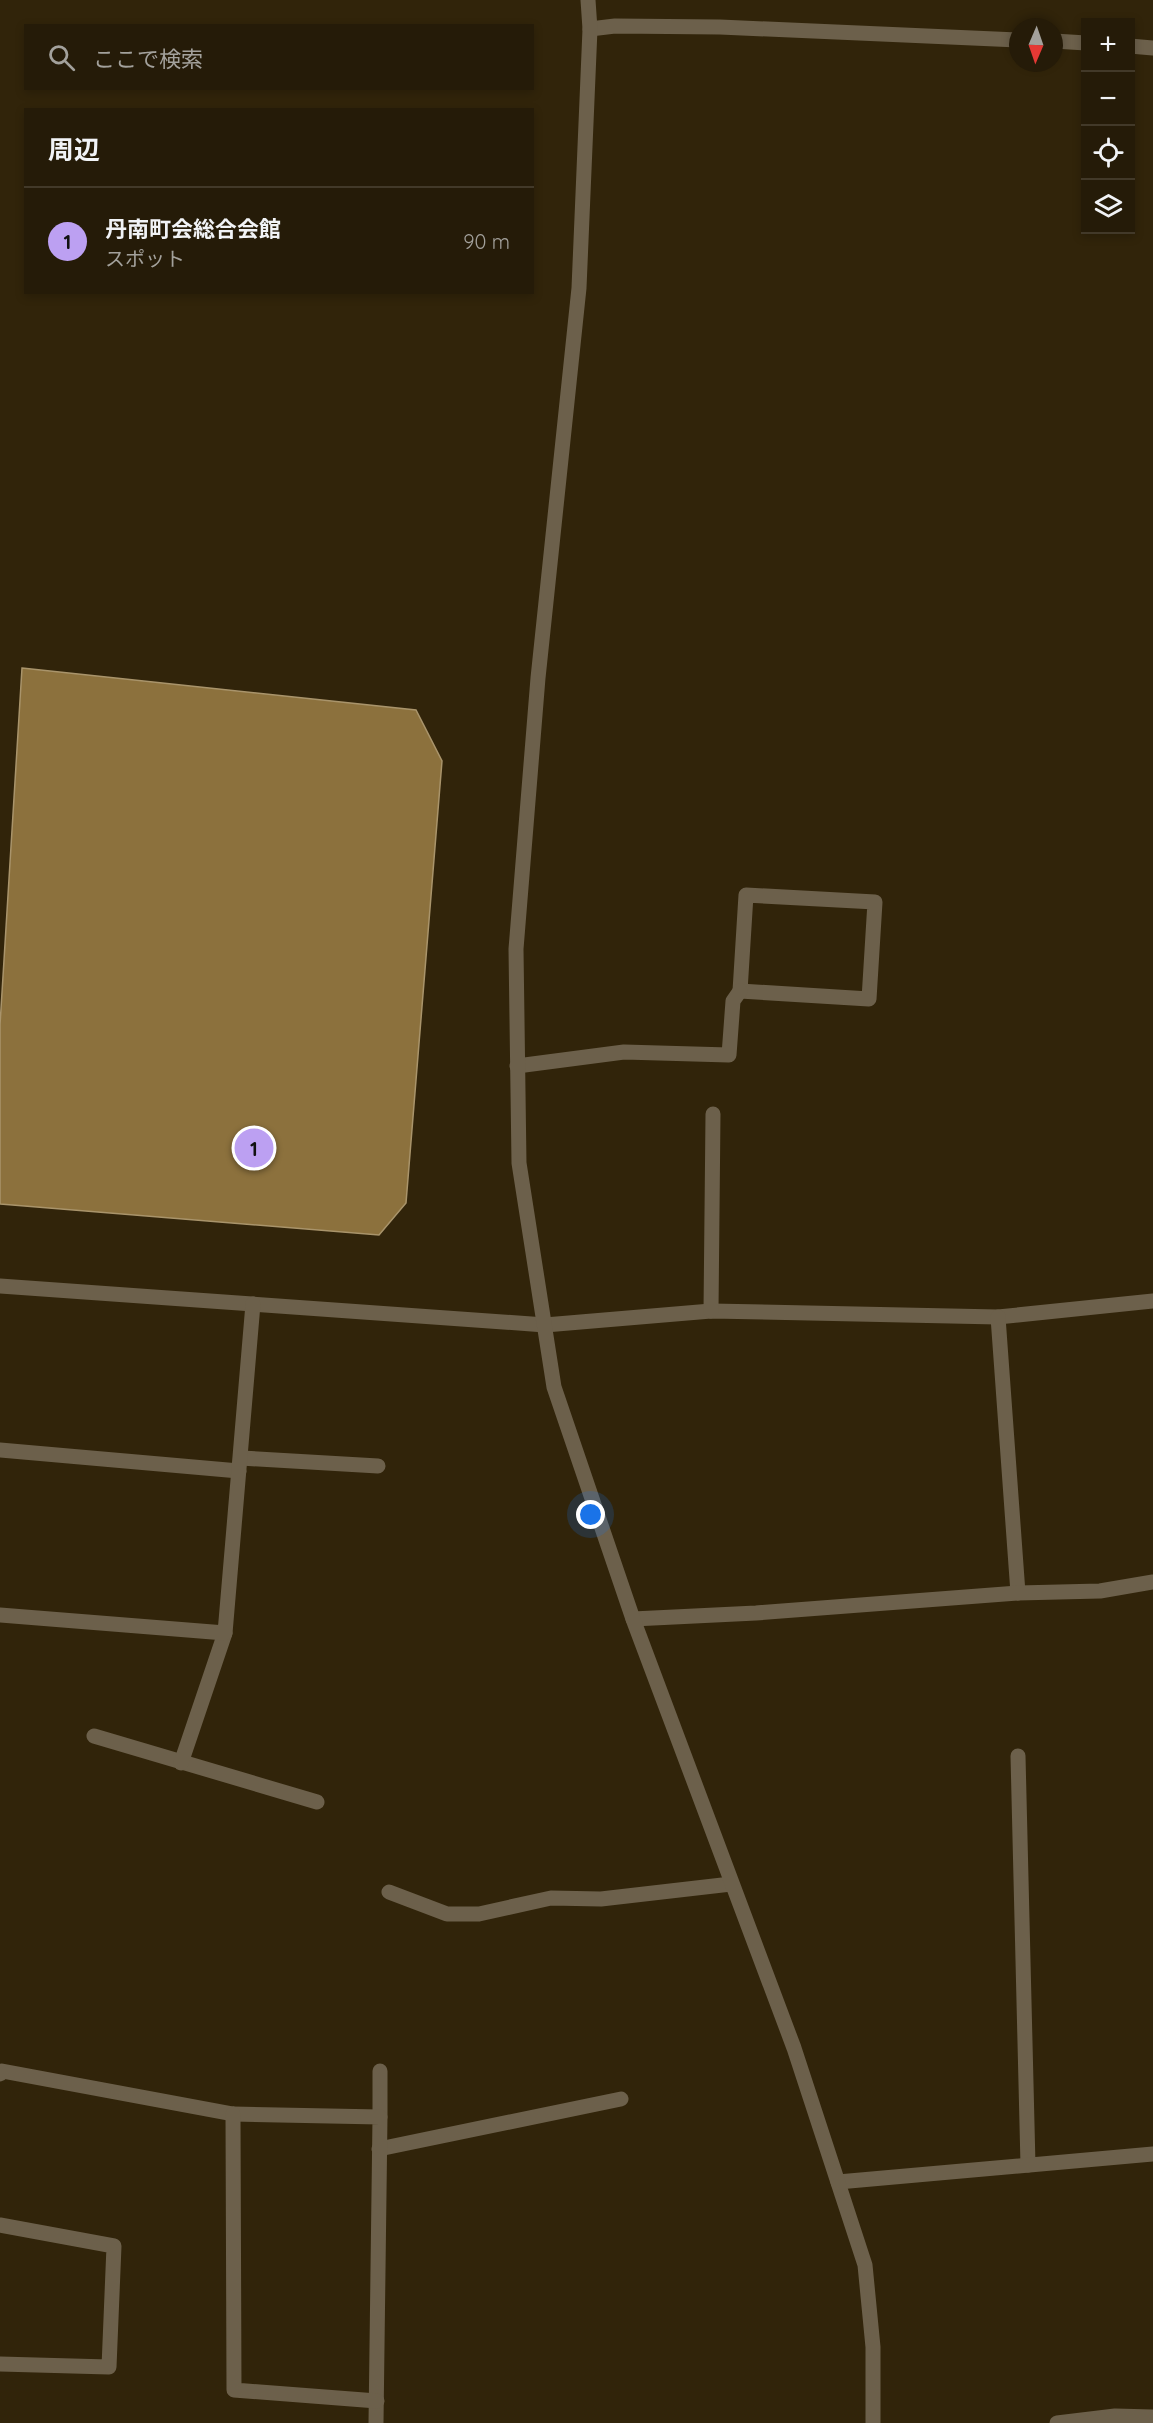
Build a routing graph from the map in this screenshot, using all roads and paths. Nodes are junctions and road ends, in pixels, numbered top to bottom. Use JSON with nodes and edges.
{"nodes":[{"id":1,"x":588,"y":0,"type":"edge"},
{"id":2,"x":590,"y":29,"type":"junction"},
{"id":3,"x":1009,"y":40,"type":"edge"},
{"id":4,"x":1063,"y":42,"type":"edge"},
{"id":5,"x":1081,"y":43,"type":"edge"},
{"id":6,"x":1135,"y":46,"type":"edge"},
{"id":7,"x":1153,"y":48,"type":"edge"},
{"id":8,"x":740,"y":991,"type":"junction"},
{"id":9,"x":517,"y":1065,"type":"junction"},
{"id":10,"x":713,"y":1114,"type":"dead end"},
{"id":11,"x":0,"y":1286,"type":"edge"},
{"id":12,"x":1153,"y":1302,"type":"edge"},
{"id":13,"x":254,"y":1304,"type":"junction"},
{"id":14,"x":711,"y":1311,"type":"junction"},
{"id":15,"x":998,"y":1317,"type":"junction"},
{"id":16,"x":545,"y":1325,"type":"junction"},
{"id":17,"x":0,"y":1450,"type":"edge"},
{"id":18,"x":240,"y":1464,"type":"junction"},
{"id":19,"x":378,"y":1466,"type":"dead end"},
{"id":20,"x":1153,"y":1582,"type":"edge"},
{"id":21,"x":1018,"y":1593,"type":"junction"},
{"id":22,"x":0,"y":1615,"type":"edge"},
{"id":23,"x":633,"y":1619,"type":"junction"},
{"id":24,"x":225,"y":1633,"type":"junction"},
{"id":25,"x":93,"y":1736,"type":"dead end"},
{"id":26,"x":1018,"y":1756,"type":"dead end"},
{"id":27,"x":181,"y":1763,"type":"junction"},
{"id":28,"x":317,"y":1802,"type":"dead end"},
{"id":29,"x":731,"y":1884,"type":"junction"},
{"id":30,"x":389,"y":1892,"type":"dead end"},
{"id":31,"x":380,"y":2071,"type":"dead end"},
{"id":32,"x":0,"y":2074,"type":"edge"},
{"id":33,"x":621,"y":2099,"type":"dead end"},
{"id":34,"x":233,"y":2114,"type":"junction"},
{"id":35,"x":380,"y":2117,"type":"junction"},
{"id":36,"x":379,"y":2149,"type":"junction"},
{"id":37,"x":1153,"y":2154,"type":"edge"},
{"id":38,"x":1028,"y":2165,"type":"junction"},
{"id":39,"x":837,"y":2182,"type":"junction"},
{"id":40,"x":0,"y":2225,"type":"edge"},
{"id":41,"x":0,"y":2364,"type":"edge"},
{"id":42,"x":377,"y":2401,"type":"junction"},
{"id":43,"x":1153,"y":2417,"type":"edge"},
{"id":44,"x":376,"y":2423,"type":"edge"},
{"id":45,"x":873,"y":2423,"type":"edge"},
{"id":46,"x":1057,"y":2423,"type":"edge"}],
"edges":[{"from":1,"to":2,"type":"street"},
{"from":2,"to":3,"type":"street"},
{"from":2,"to":9,"type":"street"},
{"from":4,"to":5,"type":"street"},
{"from":6,"to":7,"type":"street"},
{"from":8,"to":8,"type":"street"},
{"from":8,"to":9,"type":"street"},
{"from":9,"to":16,"type":"street"},
{"from":10,"to":14,"type":"street"},
{"from":11,"to":13,"type":"street"},
{"from":12,"to":15,"type":"street"},
{"from":13,"to":16,"type":"street"},
{"from":13,"to":18,"type":"street"},
{"from":14,"to":15,"type":"street"},
{"from":14,"to":16,"type":"street"},
{"from":15,"to":21,"type":"street"},
{"from":16,"to":23,"type":"street"},
{"from":17,"to":18,"type":"street"},
{"from":18,"to":19,"type":"street"},
{"from":18,"to":24,"type":"street"},
{"from":20,"to":21,"type":"street"},
{"from":21,"to":23,"type":"street"},
{"from":22,"to":24,"type":"street"},
{"from":23,"to":29,"type":"street"},
{"from":24,"to":27,"type":"street"},
{"from":25,"to":27,"type":"street"},
{"from":26,"to":38,"type":"street"},
{"from":27,"to":28,"type":"street"},
{"from":29,"to":30,"type":"street"},
{"from":29,"to":39,"type":"street"},
{"from":31,"to":35,"type":"street"},
{"from":32,"to":34,"type":"street"},
{"from":33,"to":36,"type":"street"},
{"from":34,"to":35,"type":"street"},
{"from":34,"to":42,"type":"street"},
{"from":35,"to":36,"type":"street"},
{"from":36,"to":42,"type":"street"},
{"from":37,"to":38,"type":"street"},
{"from":38,"to":39,"type":"street"},
{"from":39,"to":45,"type":"street"},
{"from":40,"to":41,"type":"street"},
{"from":42,"to":44,"type":"street"},
{"from":43,"to":46,"type":"street"}]}
